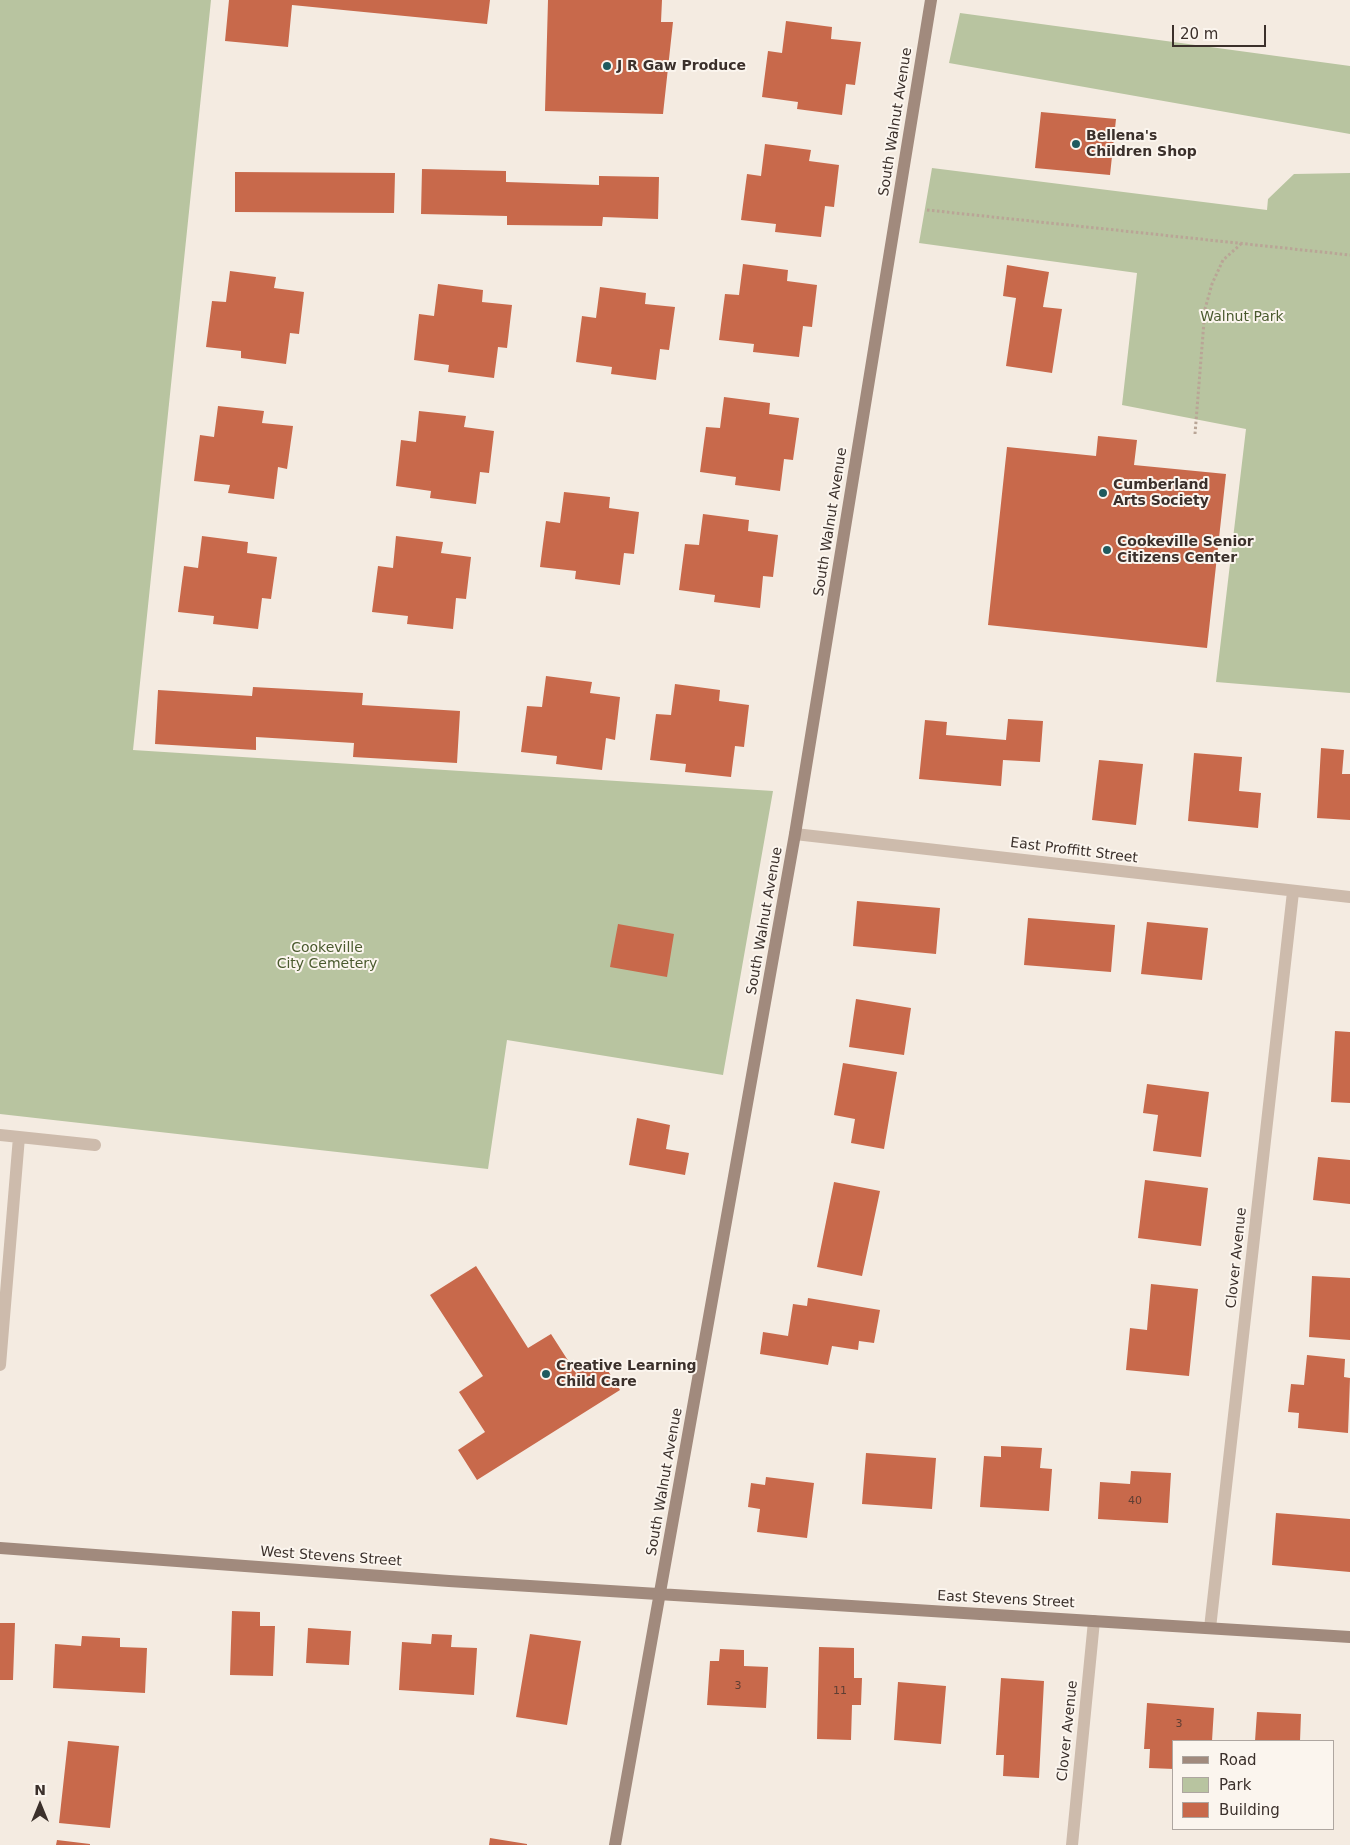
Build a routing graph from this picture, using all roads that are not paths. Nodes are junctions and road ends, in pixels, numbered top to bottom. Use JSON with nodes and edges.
{"nodes":[{"id":1,"x":931,"y":0,"type":"edge"},
{"id":2,"x":795,"y":834,"type":"junction"},
{"id":3,"x":1293,"y":892,"type":"junction"},
{"id":4,"x":1350,"y":897,"type":"edge"},
{"id":5,"x":0,"y":1135,"type":"edge"},
{"id":6,"x":19,"y":1137,"type":"junction"},
{"id":7,"x":94,"y":1145,"type":"dead end"},
{"id":8,"x":0,"y":1366,"type":"edge"},
{"id":9,"x":0,"y":1548,"type":"edge"},
{"id":10,"x":660,"y":1594,"type":"junction"},
{"id":11,"x":1094,"y":1621,"type":"junction"},
{"id":12,"x":1210,"y":1628,"type":"junction"},
{"id":13,"x":1350,"y":1638,"type":"edge"},
{"id":14,"x":615,"y":1845,"type":"edge"},
{"id":15,"x":1072,"y":1845,"type":"edge"}],
"edges":[{"from":1,"to":2,"type":"street","name":"South Walnut Avenue"},
{"from":2,"to":3,"type":"street","name":"East Proffitt Street"},
{"from":2,"to":10,"type":"street","name":"South Walnut Avenue"},
{"from":3,"to":4,"type":"street","name":"East Proffitt Street"},
{"from":3,"to":12,"type":"street","name":"Clover Avenue"},
{"from":5,"to":6,"type":"street"},
{"from":6,"to":7,"type":"street"},
{"from":6,"to":8,"type":"street"},
{"from":9,"to":10,"type":"street","name":"West Stevens Street"},
{"from":10,"to":11,"type":"street","name":"East Stevens Street"},
{"from":10,"to":14,"type":"street","name":"South Walnut Avenue"},
{"from":11,"to":12,"type":"street","name":"East Stevens Street"},
{"from":11,"to":15,"type":"street","name":"Clover Avenue"},
{"from":12,"to":13,"type":"street","name":"East Stevens Street"}]}
